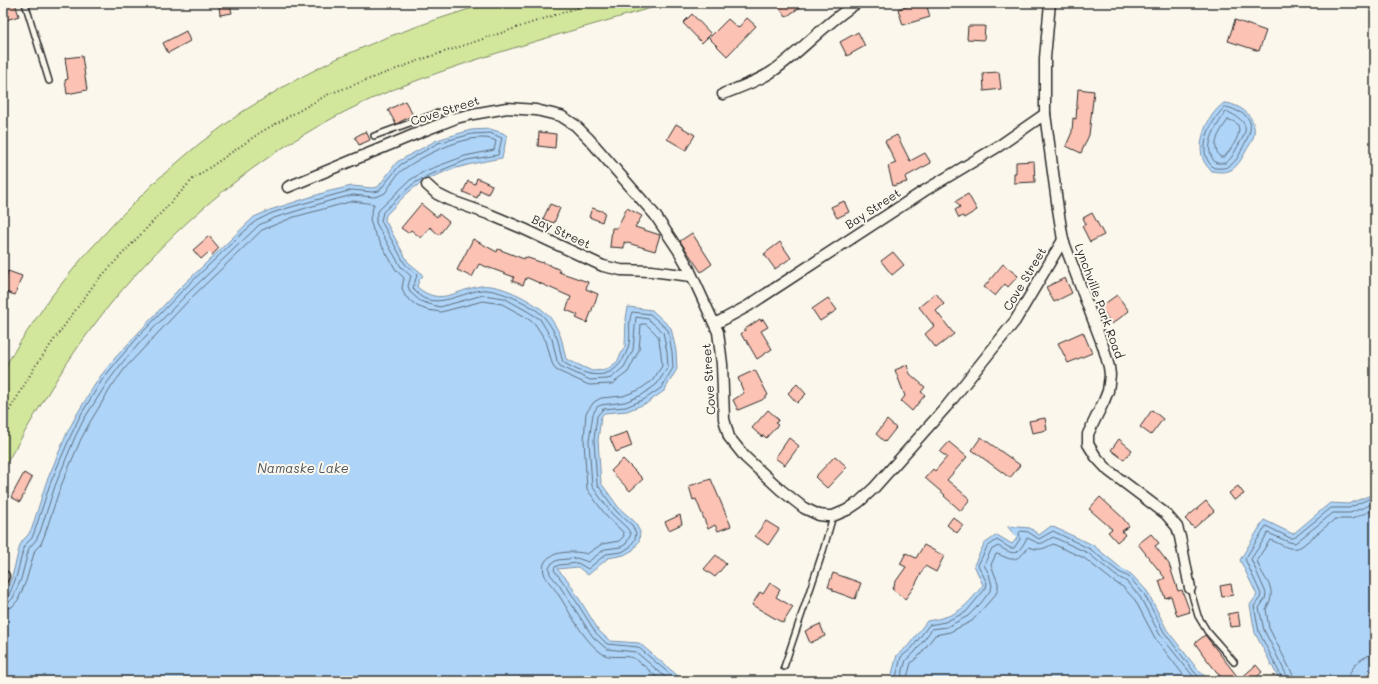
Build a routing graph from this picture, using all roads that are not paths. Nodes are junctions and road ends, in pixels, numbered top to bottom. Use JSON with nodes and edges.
{"nodes":[{"id":1,"x":25,"y":3,"type":"edge"},
{"id":2,"x":857,"y":3,"type":"edge"},
{"id":3,"x":1050,"y":3,"type":"edge"},
{"id":4,"x":49,"y":81,"type":"dead end"},
{"id":5,"x":723,"y":94,"type":"dead end"},
{"id":6,"x":1046,"y":114,"type":"junction"},
{"id":7,"x":456,"y":118,"type":"junction"},
{"id":8,"x":374,"y":136,"type":"dead end"},
{"id":9,"x":427,"y":186,"type":"dead end"},
{"id":10,"x":288,"y":187,"type":"dead end"},
{"id":11,"x":1063,"y":240,"type":"junction"},
{"id":12,"x":691,"y":276,"type":"junction"},
{"id":13,"x":715,"y":324,"type":"junction"},
{"id":14,"x":834,"y":516,"type":"junction"},
{"id":15,"x":1190,"y":588,"type":"joint"},
{"id":16,"x":1234,"y":662,"type":"dead end"},
{"id":17,"x":784,"y":667,"type":"dead end"}],
"edges":[{"from":1,"to":4,"type":"lane"},
{"from":2,"to":5,"type":"street"},
{"from":3,"to":6,"type":"street","name":"Lynchville Park Road"},
{"from":6,"to":11,"type":"street","name":"Lynchville Park Road"},
{"from":6,"to":13,"type":"street","name":"Bay Street"},
{"from":7,"to":8,"type":"lane"},
{"from":7,"to":10,"type":"street","name":"Cove Street"},
{"from":7,"to":12,"type":"street","name":"Cove Street"},
{"from":9,"to":12,"type":"street","name":"Bay Street"},
{"from":11,"to":14,"type":"street","name":"Cove Street"},
{"from":11,"to":15,"type":"street","name":"Lynchville Park Road"},
{"from":12,"to":13,"type":"street","name":"Cove Street"},
{"from":13,"to":14,"type":"street","name":"Cove Street"},
{"from":14,"to":17,"type":"lane"},
{"from":15,"to":16,"type":"lane"}]}
